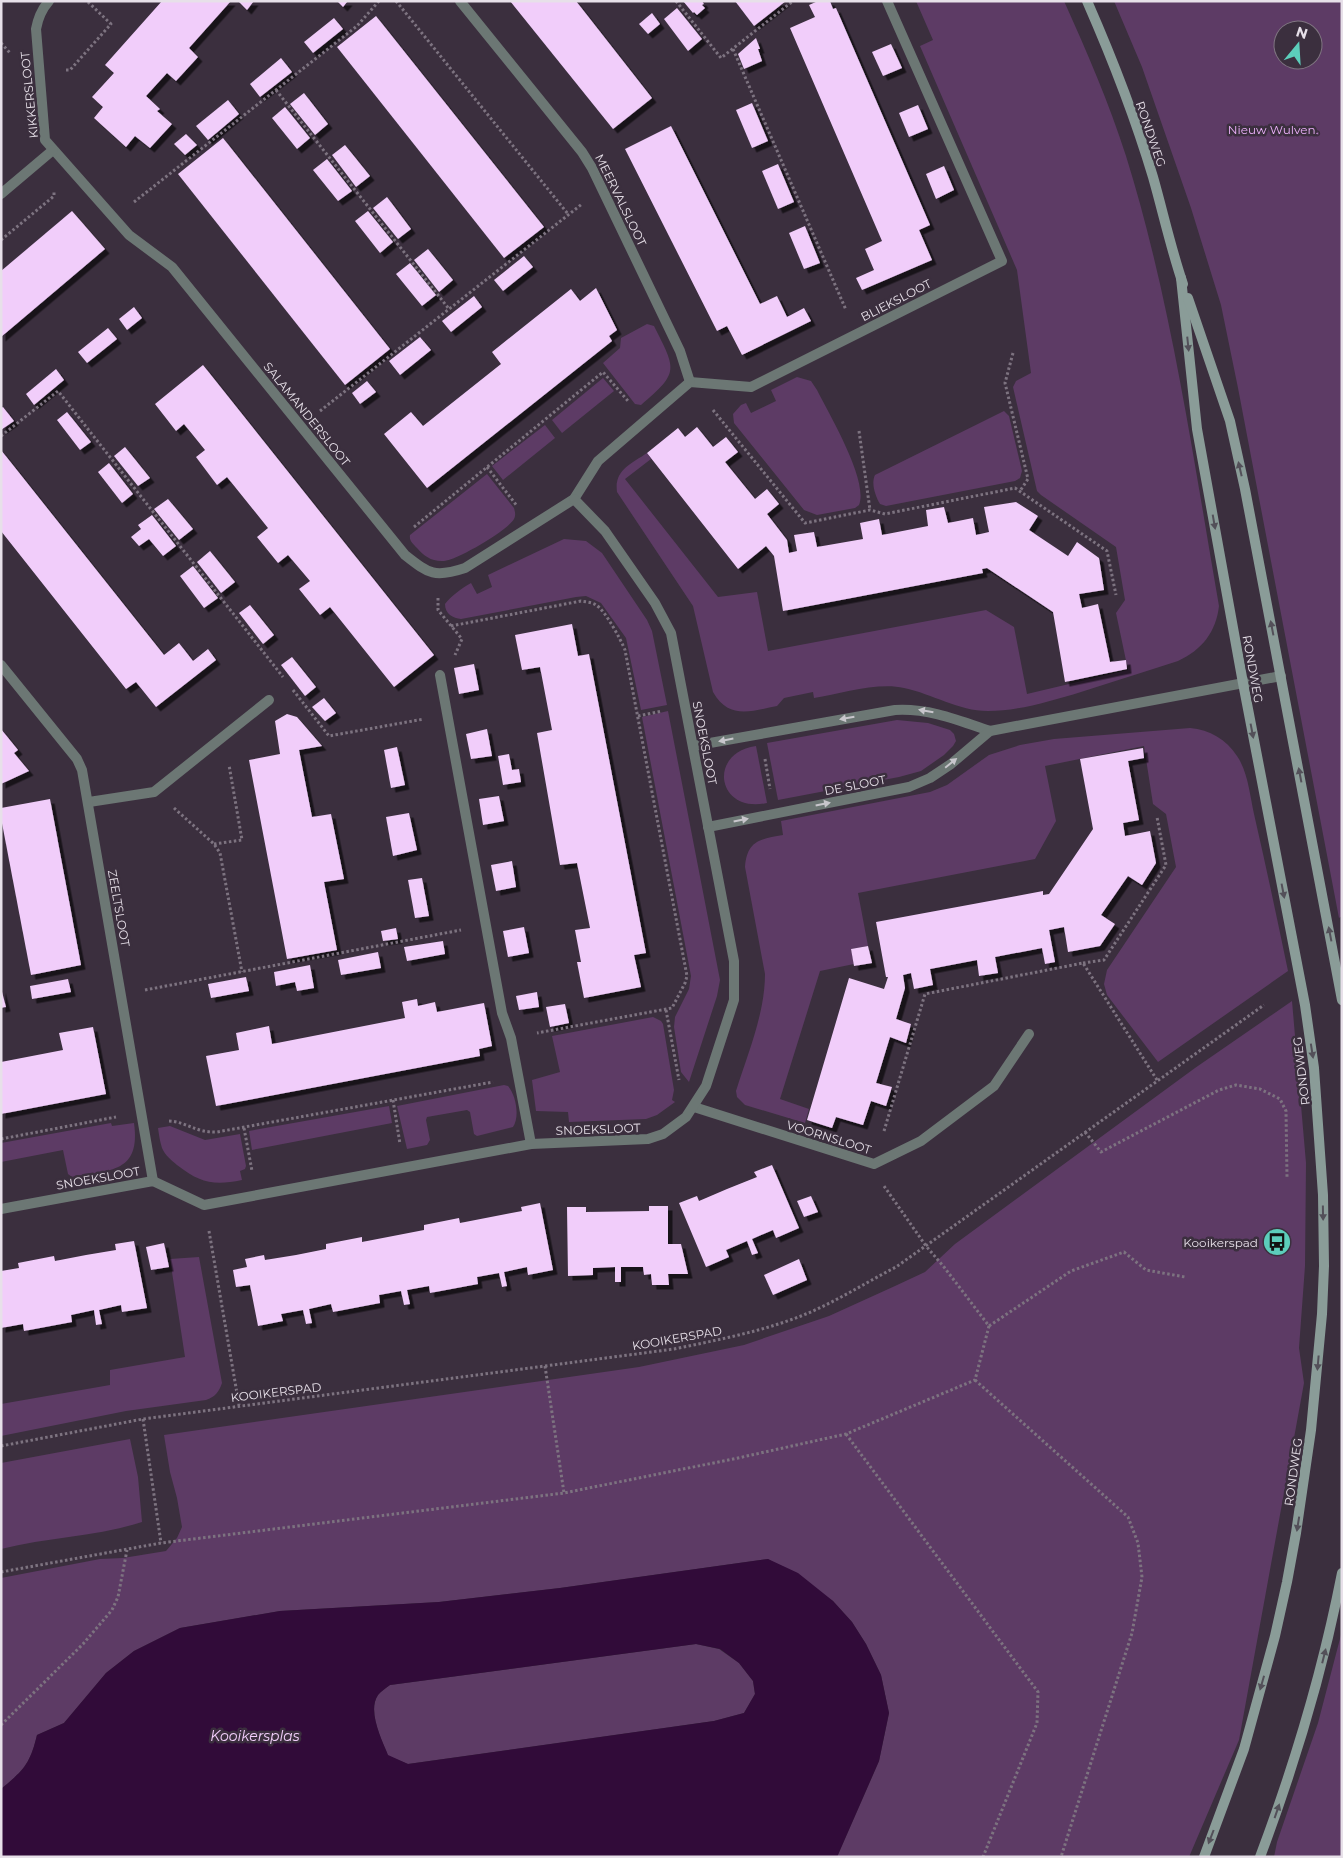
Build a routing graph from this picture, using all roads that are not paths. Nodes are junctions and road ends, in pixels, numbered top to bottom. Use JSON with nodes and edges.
{"nodes":[{"id":1,"x":49,"y":1,"type":"edge"},
{"id":2,"x":460,"y":1,"type":"edge"},
{"id":3,"x":887,"y":1,"type":"edge"},
{"id":4,"x":1087,"y":1,"type":"edge"},
{"id":5,"x":53,"y":150,"type":"junction"},
{"id":6,"x":1,"y":194,"type":"edge"},
{"id":7,"x":1181,"y":278,"type":"junction"},
{"id":8,"x":690,"y":382,"type":"junction"},
{"id":9,"x":574,"y":499,"type":"junction"},
{"id":10,"x":1,"y":665,"type":"edge"},
{"id":11,"x":440,"y":675,"type":"road end"},
{"id":12,"x":1282,"y":676,"type":"junction"},
{"id":13,"x":1243,"y":683,"type":"junction"},
{"id":14,"x":269,"y":700,"type":"dead end"},
{"id":15,"x":990,"y":731,"type":"junction"},
{"id":16,"x":693,"y":746,"type":"junction"},
{"id":17,"x":89,"y":802,"type":"junction"},
{"id":18,"x":708,"y":827,"type":"junction"},
{"id":19,"x":1342,"y":1000,"type":"edge"},
{"id":20,"x":1029,"y":1034,"type":"dead end"},
{"id":21,"x":694,"y":1107,"type":"junction"},
{"id":22,"x":531,"y":1144,"type":"junction"},
{"id":23,"x":153,"y":1181,"type":"junction"},
{"id":24,"x":1,"y":1209,"type":"edge"},
{"id":25,"x":1342,"y":1573,"type":"edge"},
{"id":26,"x":1204,"y":1857,"type":"edge"},
{"id":27,"x":1260,"y":1857,"type":"edge"}],
"edges":[{"from":1,"to":5,"type":"street","name":"KIKKERSLOOT"},
{"from":2,"to":8,"type":"street","name":"MEERVALSLOOT"},
{"from":3,"to":8,"type":"street","name":"BLIEKSLOOT"},
{"from":4,"to":7,"type":"main road","name":"RONDWEG"},
{"from":5,"to":6,"type":"street","name":"KIKKERSLOOT"},
{"from":5,"to":9,"type":"street","name":"SALAMANDERSLOOT"},
{"from":12,"to":7,"type":"main road","name":"RONDWEG","one_way":true},
{"from":7,"to":13,"type":"main road","name":"RONDWEG","one_way":true},
{"from":8,"to":9,"type":"street"},
{"from":9,"to":16,"type":"street","name":"SNOEKSLOOT"},
{"from":10,"to":17,"type":"street","name":"ZEELTSLOOT"},
{"from":11,"to":22,"type":"street"},
{"from":12,"to":13,"type":"street","name":"DE SLOOT"},
{"from":19,"to":12,"type":"main road","name":"RONDWEG","one_way":true},
{"from":13,"to":15,"type":"street","name":"DE SLOOT"},
{"from":13,"to":26,"type":"main road","name":"RONDWEG","one_way":true},
{"from":14,"to":17,"type":"street"},
{"from":15,"to":16,"type":"street","one_way":true},
{"from":18,"to":15,"type":"street","name":"DE SLOOT","one_way":true},
{"from":16,"to":18,"type":"street","name":"SNOEKSLOOT"},
{"from":17,"to":23,"type":"street","name":"ZEELTSLOOT"},
{"from":18,"to":21,"type":"street","name":"SNOEKSLOOT"},
{"from":20,"to":21,"type":"street","name":"VOORNSLOOT"},
{"from":21,"to":22,"type":"street","name":"SNOEKSLOOT"},
{"from":22,"to":23,"type":"street","name":"SNOEKSLOOT"},
{"from":23,"to":24,"type":"street","name":"SNOEKSLOOT"},
{"from":27,"to":25,"type":"main road","one_way":true}]}
